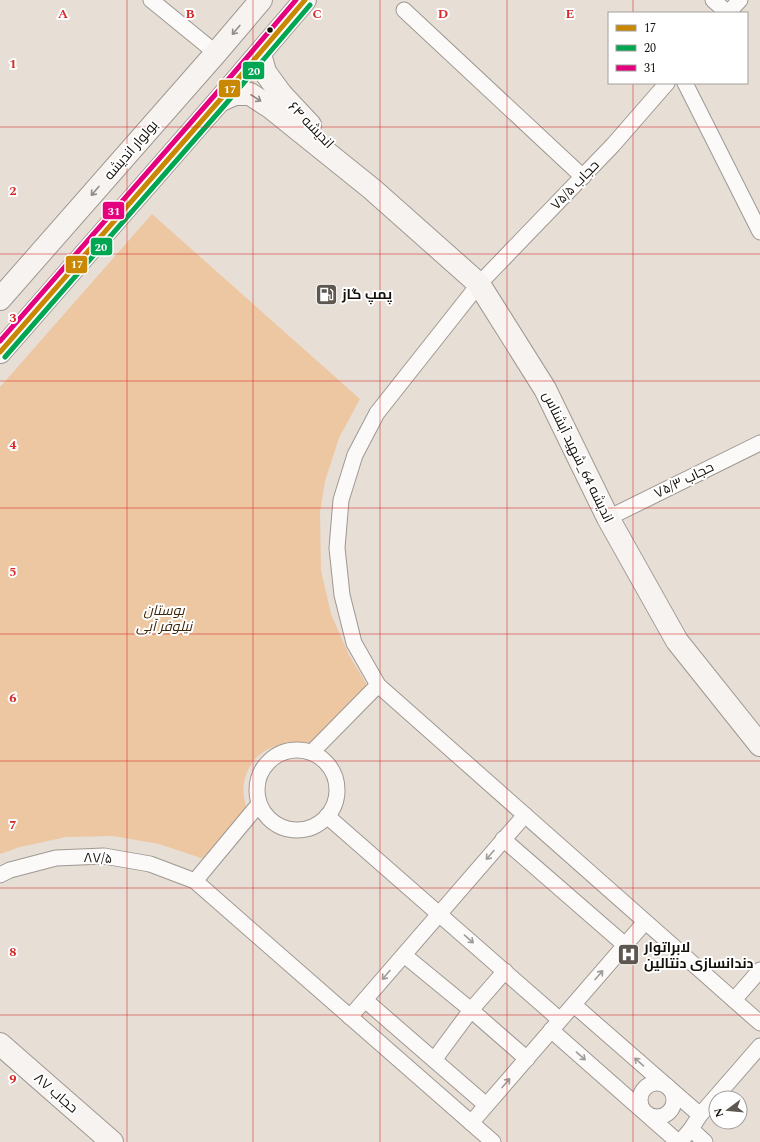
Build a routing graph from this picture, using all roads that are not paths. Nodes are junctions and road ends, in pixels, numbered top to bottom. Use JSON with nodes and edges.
{"nodes":[{"id":1,"x":151,"y":0,"type":"edge"},
{"id":2,"x":261,"y":0,"type":"edge"},
{"id":3,"x":305,"y":0,"type":"edge"},
{"id":4,"x":713,"y":0,"type":"edge"},
{"id":5,"x":740,"y":0,"type":"edge"},
{"id":6,"x":404,"y":10,"type":"dead end"},
{"id":7,"x":727,"y":12,"type":"edge"},
{"id":8,"x":729,"y":12,"type":"edge"},
{"id":9,"x":216,"y":53,"type":"junction"},
{"id":10,"x":260,"y":54,"type":"junction"},
{"id":11,"x":666,"y":84,"type":"edge"},
{"id":12,"x":686,"y":84,"type":"edge"},
{"id":13,"x":220,"y":101,"type":"junction"},
{"id":14,"x":583,"y":176,"type":"junction"},
{"id":15,"x":372,"y":189,"type":"junction"},
{"id":16,"x":760,"y":232,"type":"edge"},
{"id":17,"x":479,"y":284,"type":"junction"},
{"id":18,"x":0,"y":299,"type":"edge"},
{"id":19,"x":0,"y":352,"type":"edge"},
{"id":20,"x":760,"y":443,"type":"edge"},
{"id":21,"x":608,"y":518,"type":"junction"},
{"id":22,"x":378,"y":685,"type":"junction"},
{"id":23,"x":760,"y":745,"type":"edge"},
{"id":24,"x":312,"y":752,"type":"junction"},
{"id":25,"x":259,"y":804,"type":"junction"},
{"id":26,"x":525,"y":815,"type":"junction"},
{"id":27,"x":328,"y":816,"type":"junction"},
{"id":28,"x":503,"y":839,"type":"junction"},
{"id":29,"x":0,"y":875,"type":"edge"},
{"id":30,"x":195,"y":881,"type":"junction"},
{"id":31,"x":439,"y":914,"type":"junction"},
{"id":32,"x":645,"y":922,"type":"junction"},
{"id":33,"x":625,"y":945,"type":"junction"},
{"id":34,"x":404,"y":955,"type":"junction"},
{"id":35,"x":760,"y":970,"type":"edge"},
{"id":36,"x":505,"y":971,"type":"junction"},
{"id":37,"x":365,"y":1000,"type":"junction"},
{"id":38,"x":734,"y":1000,"type":"junction"},
{"id":39,"x":574,"y":1005,"type":"junction"},
{"id":40,"x":471,"y":1010,"type":"junction"},
{"id":41,"x":350,"y":1017,"type":"junction"},
{"id":42,"x":760,"y":1023,"type":"edge"},
{"id":43,"x":556,"y":1025,"type":"junction"},
{"id":44,"x":0,"y":1044,"type":"edge"},
{"id":45,"x":760,"y":1046,"type":"edge"},
{"id":46,"x":526,"y":1059,"type":"junction"},
{"id":47,"x":434,"y":1060,"type":"junction"},
{"id":48,"x":667,"y":1086,"type":"junction"},
{"id":49,"x":486,"y":1105,"type":"junction"},
{"id":50,"x":644,"y":1111,"type":"junction"},
{"id":51,"x":700,"y":1115,"type":"junction"},
{"id":52,"x":471,"y":1123,"type":"junction"},
{"id":53,"x":690,"y":1129,"type":"junction"},
{"id":54,"x":112,"y":1142,"type":"edge"},
{"id":55,"x":493,"y":1142,"type":"edge"},
{"id":56,"x":679,"y":1142,"type":"edge"},
{"id":57,"x":705,"y":1142,"type":"edge"}],
"edges":[{"from":1,"to":9,"type":"street"},
{"from":2,"to":9,"type":"street","name":"بولوار اندیشه","one_way":true},
{"from":3,"to":10,"type":"street"},
{"from":4,"to":7,"type":"street"},
{"from":5,"to":8,"type":"street"},
{"from":6,"to":14,"type":"street"},
{"from":9,"to":18,"type":"street","name":"بولوار اندیشه","one_way":true},
{"from":10,"to":13,"type":"street"},
{"from":10,"to":15,"type":"street","name":"اندیشه ۶۴"},
{"from":11,"to":14,"type":"street","name":"حجاب ۷۵/۵"},
{"from":12,"to":16,"type":"street"},
{"from":13,"to":15,"type":"street","one_way":true},
{"from":13,"to":19,"type":"street"},
{"from":14,"to":17,"type":"street","name":"حجاب ۷۵/۵"},
{"from":15,"to":17,"type":"street","name":"اندیشه 64_شهید آبشناس"},
{"from":17,"to":21,"type":"street","name":"اندیشه 64_شهید آبشناس"},
{"from":17,"to":22,"type":"street","name":"حجاب ۷۵/۵"},
{"from":20,"to":21,"type":"street","name":"حجاب ۷۵/۳"},
{"from":21,"to":23,"type":"street","name":"اندیشه 64_شهید آبشناس"},
{"from":22,"to":24,"type":"street"},
{"from":22,"to":26,"type":"street","name":"حجاب ۷۵/۵"},
{"from":24,"to":25,"type":"street"},
{"from":24,"to":27,"type":"street"},
{"from":25,"to":27,"type":"street"},
{"from":25,"to":30,"type":"street"},
{"from":26,"to":28,"type":"street"},
{"from":26,"to":32,"type":"street","name":"حجاب ۷۵/۵"},
{"from":27,"to":31,"type":"street"},
{"from":28,"to":31,"type":"street","one_way":true},
{"from":28,"to":33,"type":"street"},
{"from":29,"to":30,"type":"street","name":"۸۷/۵"},
{"from":30,"to":41,"type":"street"},
{"from":31,"to":34,"type":"street"},
{"from":31,"to":36,"type":"street","one_way":true},
{"from":32,"to":33,"type":"street"},
{"from":32,"to":38,"type":"street","name":"حجاب ۷۵/۵"},
{"from":39,"to":33,"type":"street","one_way":true},
{"from":34,"to":37,"type":"street","one_way":true},
{"from":34,"to":40,"type":"street"},
{"from":35,"to":38,"type":"street"},
{"from":36,"to":40,"type":"street"},
{"from":36,"to":43,"type":"street"},
{"from":37,"to":41,"type":"street"},
{"from":37,"to":47,"type":"street"},
{"from":38,"to":42,"type":"street","name":"حجاب ۷۵/۵"},
{"from":39,"to":43,"type":"street"},
{"from":48,"to":39,"type":"street","one_way":true},
{"from":40,"to":46,"type":"street"},
{"from":40,"to":47,"type":"street"},
{"from":41,"to":52,"type":"street"},
{"from":43,"to":46,"type":"street"},
{"from":43,"to":50,"type":"street","one_way":true},
{"from":44,"to":54,"type":"street","name":"حجاب ۸۷"},
{"from":45,"to":51,"type":"street"},
{"from":49,"to":46,"type":"street","one_way":true},
{"from":47,"to":49,"type":"street"},
{"from":48,"to":50,"type":"street"},
{"from":48,"to":50,"type":"street"},
{"from":48,"to":51,"type":"street"},
{"from":49,"to":52,"type":"street"},
{"from":50,"to":56,"type":"street"},
{"from":51,"to":53,"type":"street"},
{"from":52,"to":55,"type":"street"},
{"from":53,"to":56,"type":"street"},
{"from":53,"to":57,"type":"street"}]}
